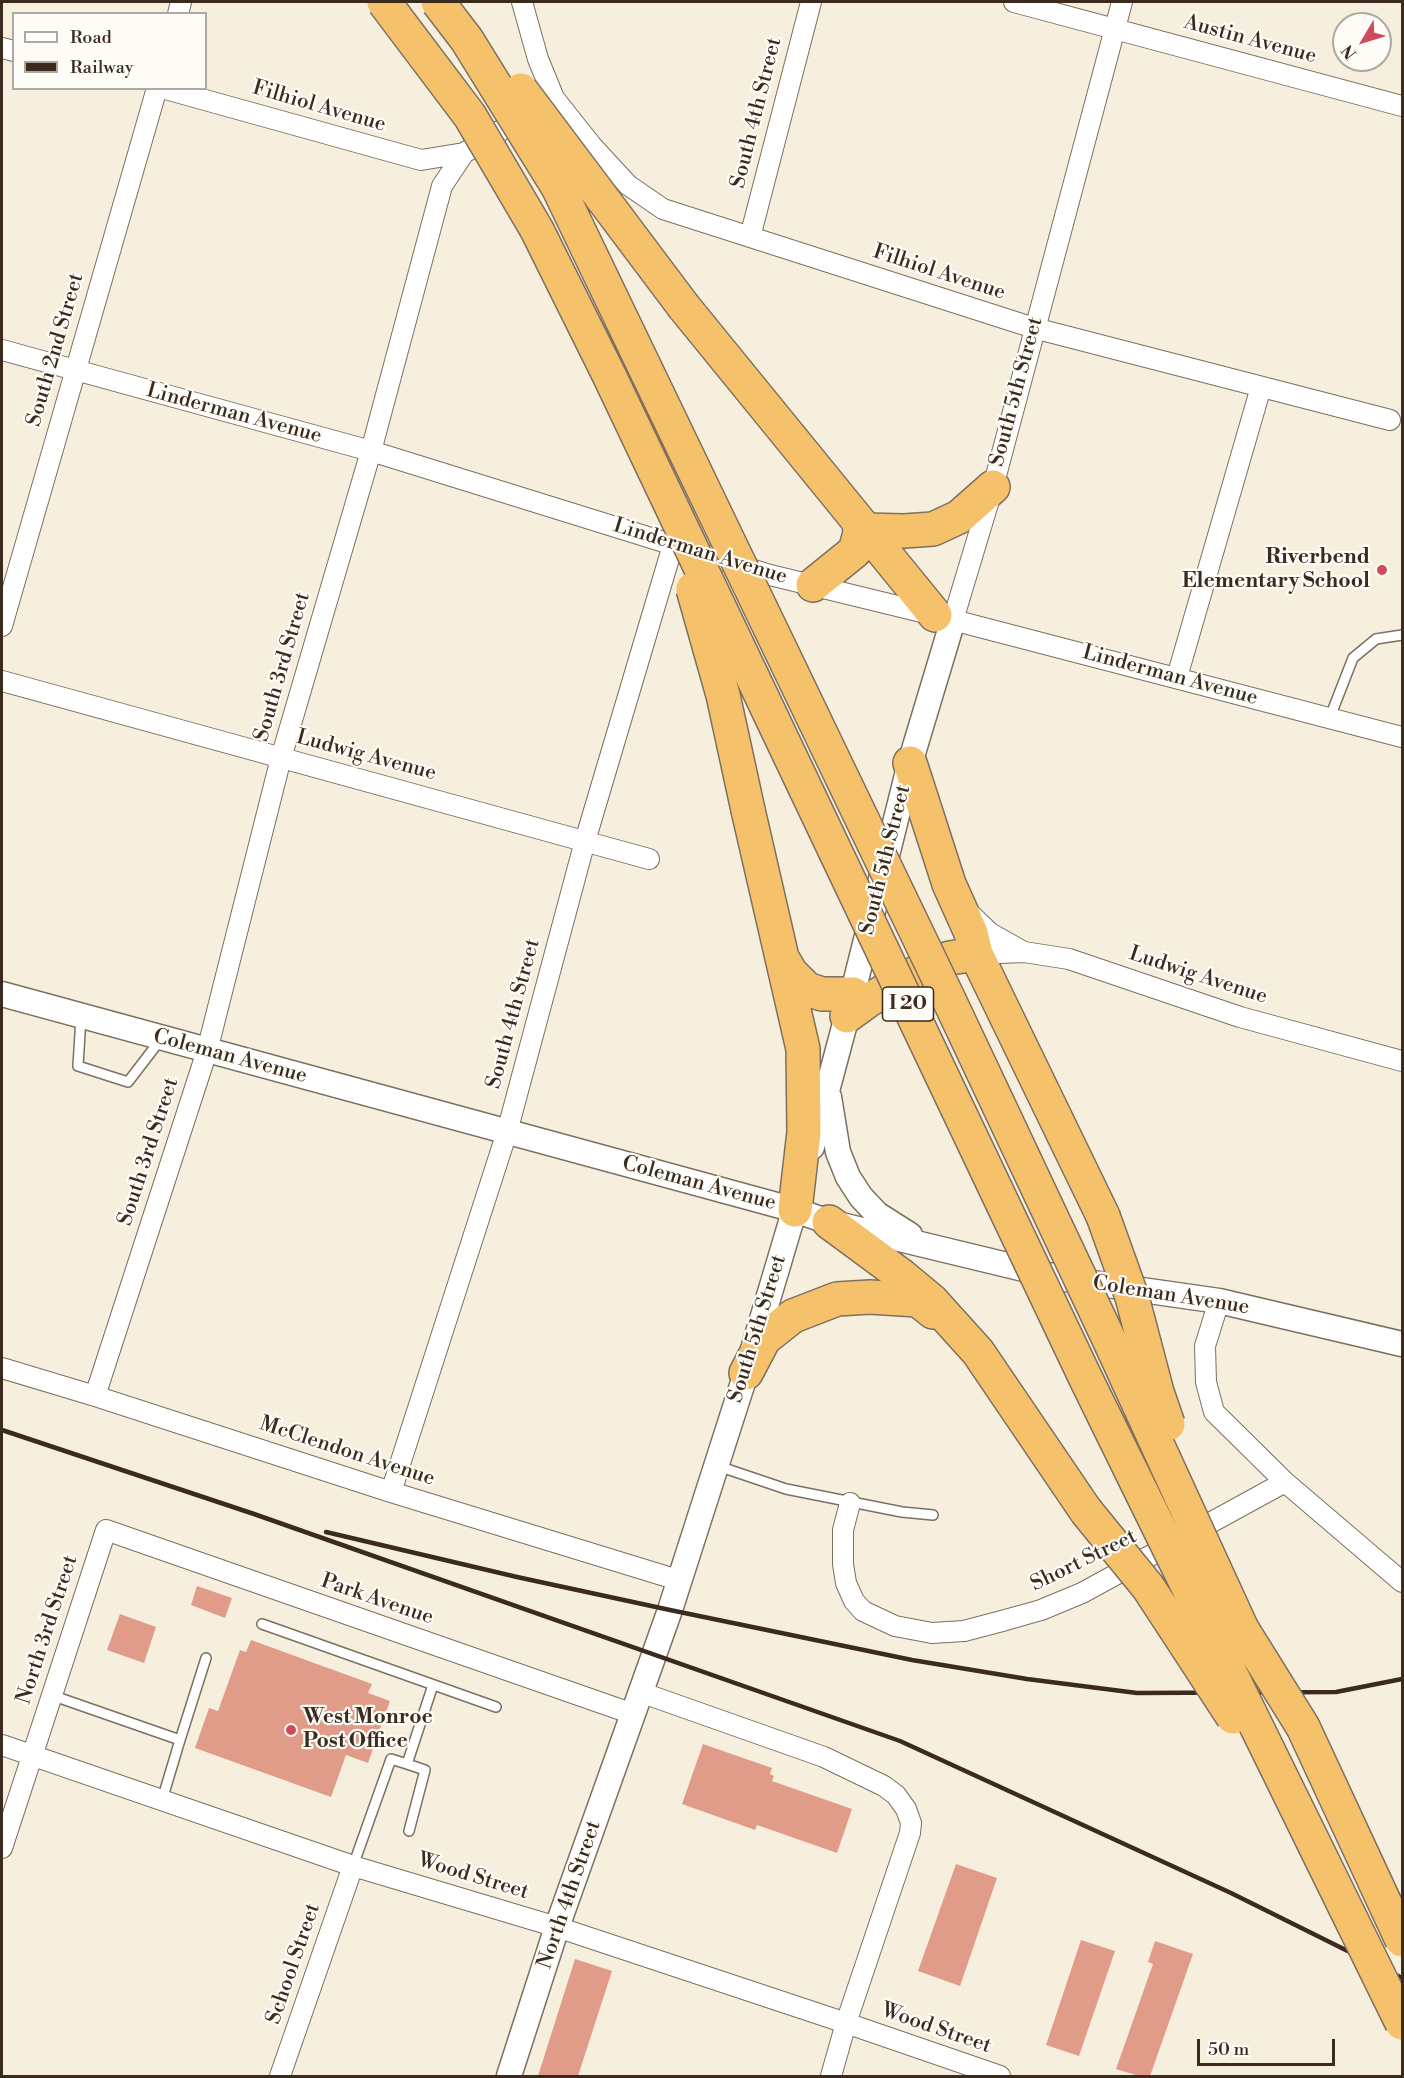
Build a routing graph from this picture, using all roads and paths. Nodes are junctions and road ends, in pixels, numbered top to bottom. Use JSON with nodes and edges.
{"nodes":[{"id":1,"x":384,"y":2,"type":"edge"},
{"id":2,"x":438,"y":2,"type":"edge"},
{"id":3,"x":447,"y":2,"type":"edge"},
{"id":4,"x":522,"y":2,"type":"edge"},
{"id":5,"x":811,"y":2,"type":"edge"},
{"id":6,"x":1014,"y":2,"type":"edge"},
{"id":7,"x":1122,"y":2,"type":"edge"},
{"id":8,"x":1115,"y":28,"type":"junction"},
{"id":9,"x":156,"y":90,"type":"edge"},
{"id":10,"x":169,"y":90,"type":"edge"},
{"id":11,"x":554,"y":98,"type":"junction"},
{"id":12,"x":1402,"y":103,"type":"edge"},
{"id":13,"x":464,"y":153,"type":"junction"},
{"id":14,"x":750,"y":237,"type":"junction"},
{"id":15,"x":1034,"y":328,"type":"junction"},
{"id":16,"x":2,"y":351,"type":"edge"},
{"id":17,"x":75,"y":370,"type":"junction"},
{"id":18,"x":1261,"y":387,"type":"junction"},
{"id":19,"x":1396,"y":422,"type":"edge"},
{"id":20,"x":639,"y":438,"type":"junction"},
{"id":21,"x":371,"y":451,"type":"junction"},
{"id":22,"x":993,"y":487,"type":"junction"},
{"id":23,"x":862,"y":527,"type":"junction"},
{"id":24,"x":673,"y":545,"type":"junction"},
{"id":25,"x":813,"y":585,"type":"junction"},
{"id":26,"x":944,"y":618,"type":"junction"},
{"id":27,"x":2,"y":626,"type":"edge"},
{"id":28,"x":1402,"y":635,"type":"edge"},
{"id":29,"x":1177,"y":677,"type":"junction"},
{"id":30,"x":2,"y":681,"type":"edge"},
{"id":31,"x":1330,"y":717,"type":"junction"},
{"id":32,"x":1402,"y":737,"type":"edge"},
{"id":33,"x":281,"y":758,"type":"junction"},
{"id":34,"x":910,"y":763,"type":"junction"},
{"id":35,"x":585,"y":841,"type":"junction"},
{"id":36,"x":649,"y":859,"type":"dead end"},
{"id":37,"x":956,"y":899,"type":"junction"},
{"id":38,"x":1024,"y":951,"type":"junction"},
{"id":39,"x":976,"y":954,"type":"junction"},
{"id":40,"x":784,"y":961,"type":"junction"},
{"id":41,"x":2,"y":994,"type":"edge"},
{"id":42,"x":850,"y":1005,"type":"junction"},
{"id":43,"x":81,"y":1017,"type":"junction"},
{"id":44,"x":161,"y":1038,"type":"junction"},
{"id":45,"x":207,"y":1051,"type":"junction"},
{"id":46,"x":1402,"y":1061,"type":"edge"},
{"id":47,"x":828,"y":1088,"type":"junction"},
{"id":48,"x":507,"y":1132,"type":"junction"},
{"id":49,"x":795,"y":1210,"type":"junction"},
{"id":50,"x":829,"y":1222,"type":"junction"},
{"id":51,"x":927,"y":1246,"type":"junction"},
{"id":52,"x":1219,"y":1301,"type":"junction"},
{"id":53,"x":1402,"y":1344,"type":"edge"},
{"id":54,"x":978,"y":1352,"type":"junction"},
{"id":55,"x":2,"y":1368,"type":"edge"},
{"id":56,"x":746,"y":1373,"type":"junction"},
{"id":57,"x":94,"y":1396,"type":"junction"},
{"id":58,"x":716,"y":1465,"type":"junction"},
{"id":59,"x":1285,"y":1482,"type":"junction"},
{"id":60,"x":391,"y":1492,"type":"junction"},
{"id":61,"x":850,"y":1503,"type":"junction"},
{"id":62,"x":933,"y":1515,"type":"dead end"},
{"id":63,"x":106,"y":1530,"type":"joint"},
{"id":64,"x":678,"y":1580,"type":"junction"},
{"id":65,"x":1402,"y":1582,"type":"edge"},
{"id":66,"x":262,"y":1624,"type":"dead end"},
{"id":67,"x":1242,"y":1629,"type":"junction"},
{"id":68,"x":206,"y":1658,"type":"dead end"},
{"id":69,"x":433,"y":1685,"type":"junction"},
{"id":70,"x":51,"y":1695,"type":"junction"},
{"id":71,"x":637,"y":1703,"type":"junction"},
{"id":72,"x":495,"y":1707,"type":"dead end"},
{"id":73,"x":180,"y":1740,"type":"junction"},
{"id":74,"x":2,"y":1745,"type":"edge"},
{"id":75,"x":32,"y":1754,"type":"junction"},
{"id":76,"x":407,"y":1764,"type":"junction"},
{"id":77,"x":162,"y":1800,"type":"junction"},
{"id":78,"x":409,"y":1831,"type":"dead end"},
{"id":79,"x":1313,"y":1840,"type":"junction"},
{"id":80,"x":2,"y":1848,"type":"edge"},
{"id":81,"x":353,"y":1866,"type":"junction"},
{"id":82,"x":557,"y":1927,"type":"junction"},
{"id":83,"x":1402,"y":1940,"type":"edge"},
{"id":84,"x":846,"y":2023,"type":"junction"},
{"id":85,"x":1402,"y":2024,"type":"edge"},
{"id":86,"x":280,"y":2076,"type":"edge"},
{"id":87,"x":509,"y":2076,"type":"edge"},
{"id":88,"x":831,"y":2076,"type":"edge"},
{"id":89,"x":1000,"y":2076,"type":"edge"}],
"edges":[{"from":1,"to":20,"type":"highway","number":"I 20","bridge":true},
{"from":2,"to":67,"type":"highway","number":"I 20","bridge":true},
{"from":3,"to":23,"type":"highway","bridge":true},
{"from":4,"to":11,"type":"street"},
{"from":5,"to":14,"type":"street","name":"South 4th Street"},
{"from":6,"to":8,"type":"street","name":"Austin Avenue"},
{"from":7,"to":8,"type":"street","name":"South 5th Street"},
{"from":8,"to":12,"type":"street","name":"Austin Avenue"},
{"from":8,"to":15,"type":"street","name":"South 5th Street"},
{"from":9,"to":17,"type":"street","name":"South 2nd Street"},
{"from":10,"to":13,"type":"street","name":"Filhiol Avenue"},
{"from":11,"to":13,"type":"street","name":"South 3rd Street"},
{"from":11,"to":14,"type":"street","name":"Filhiol Avenue"},
{"from":13,"to":21,"type":"street","name":"South 3rd Street"},
{"from":14,"to":15,"type":"street","name":"Filhiol Avenue"},
{"from":15,"to":18,"type":"street","name":"Filhiol Avenue"},
{"from":15,"to":22,"type":"street","name":"South 5th Street"},
{"from":16,"to":17,"type":"street","name":"Linderman Avenue"},
{"from":17,"to":21,"type":"street","name":"Linderman Avenue"},
{"from":17,"to":27,"type":"street","name":"South 2nd Street"},
{"from":18,"to":19,"type":"street","name":"Filhiol Avenue"},
{"from":18,"to":29,"type":"street"},
{"from":20,"to":40,"type":"highway","bridge":true},
{"from":20,"to":79,"type":"highway","number":"I 20","bridge":true},
{"from":21,"to":24,"type":"street","name":"Linderman Avenue"},
{"from":21,"to":33,"type":"street","name":"South 3rd Street"},
{"from":22,"to":23,"type":"highway"},
{"from":22,"to":26,"type":"street","name":"South 5th Street"},
{"from":23,"to":25,"type":"highway"},
{"from":23,"to":26,"type":"highway"},
{"from":24,"to":25,"type":"street","name":"Linderman Avenue"},
{"from":24,"to":35,"type":"street","name":"South 4th Street"},
{"from":25,"to":26,"type":"street","name":"Linderman Avenue"},
{"from":26,"to":29,"type":"street","name":"Linderman Avenue"},
{"from":26,"to":34,"type":"street","name":"South 5th Street"},
{"from":28,"to":31,"type":"lane"},
{"from":29,"to":31,"type":"street","name":"Linderman Avenue"},
{"from":30,"to":33,"type":"street","name":"Ludwig Avenue"},
{"from":31,"to":32,"type":"street","name":"Linderman Avenue"},
{"from":33,"to":35,"type":"street","name":"Ludwig Avenue"},
{"from":33,"to":45,"type":"street","name":"South 3rd Street"},
{"from":34,"to":37,"type":"highway"},
{"from":34,"to":42,"type":"street","name":"South 5th Street"},
{"from":35,"to":36,"type":"street","name":"Ludwig Avenue"},
{"from":35,"to":48,"type":"street","name":"South 4th Street"},
{"from":37,"to":38,"type":"street"},
{"from":37,"to":39,"type":"highway"},
{"from":38,"to":39,"type":"street","name":"Ludwig Avenue"},
{"from":38,"to":46,"type":"street","name":"Ludwig Avenue"},
{"from":39,"to":42,"type":"highway"},
{"from":39,"to":67,"type":"highway","bridge":true},
{"from":40,"to":42,"type":"highway"},
{"from":40,"to":49,"type":"highway"},
{"from":41,"to":43,"type":"street","name":"Coleman Avenue"},
{"from":42,"to":47,"type":"street","name":"South 5th Street"},
{"from":43,"to":44,"type":"street","name":"Coleman Avenue"},
{"from":43,"to":44,"type":"lane"},
{"from":44,"to":45,"type":"street","name":"Coleman Avenue"},
{"from":45,"to":48,"type":"street","name":"Coleman Avenue"},
{"from":45,"to":57,"type":"street","name":"South 3rd Street"},
{"from":47,"to":49,"type":"street","name":"South 5th Street"},
{"from":47,"to":51,"type":"street"},
{"from":48,"to":49,"type":"street","name":"Coleman Avenue"},
{"from":48,"to":60,"type":"street","name":"South 4th Street"},
{"from":49,"to":50,"type":"street","name":"Coleman Avenue"},
{"from":49,"to":56,"type":"street","name":"South 5th Street"},
{"from":50,"to":51,"type":"street","name":"Coleman Avenue"},
{"from":50,"to":54,"type":"highway"},
{"from":51,"to":52,"type":"street","name":"Coleman Avenue"},
{"from":52,"to":53,"type":"street","name":"Coleman Avenue"},
{"from":52,"to":59,"type":"street"},
{"from":54,"to":56,"type":"highway"},
{"from":54,"to":79,"type":"highway","bridge":true},
{"from":55,"to":57,"type":"street","name":"McClendon Avenue"},
{"from":56,"to":58,"type":"street","name":"South 5th Street"},
{"from":57,"to":60,"type":"street","name":"McClendon Avenue"},
{"from":58,"to":61,"type":"lane"},
{"from":58,"to":64,"type":"street","name":"South 5th Street"},
{"from":59,"to":61,"type":"street","name":"Short Street"},
{"from":59,"to":65,"type":"street"},
{"from":60,"to":64,"type":"street","name":"McClendon Avenue"},
{"from":61,"to":62,"type":"lane"},
{"from":63,"to":70,"type":"street","name":"North 3rd Street"},
{"from":63,"to":71,"type":"street","name":"Park Avenue"},
{"from":64,"to":71,"type":"street","name":"South 5th Street"},
{"from":66,"to":69,"type":"lane"},
{"from":67,"to":83,"type":"highway","number":"I 20","bridge":true},
{"from":68,"to":73,"type":"lane"},
{"from":69,"to":72,"type":"lane"},
{"from":69,"to":76,"type":"lane"},
{"from":70,"to":73,"type":"lane"},
{"from":70,"to":75,"type":"street","name":"North 3rd Street"},
{"from":71,"to":82,"type":"street","name":"North 4th Street"},
{"from":71,"to":84,"type":"street","name":"Park Avenue"},
{"from":73,"to":77,"type":"lane"},
{"from":74,"to":75,"type":"street","name":"Wood Street"},
{"from":75,"to":77,"type":"street","name":"Wood Street"},
{"from":75,"to":80,"type":"street","name":"North 3rd Street"},
{"from":76,"to":78,"type":"lane"},
{"from":76,"to":81,"type":"lane"},
{"from":77,"to":81,"type":"street","name":"Wood Street"},
{"from":79,"to":85,"type":"highway","number":"I 20","bridge":true},
{"from":81,"to":82,"type":"street","name":"Wood Street"},
{"from":81,"to":86,"type":"street","name":"School Street"},
{"from":82,"to":84,"type":"street","name":"Wood Street"},
{"from":82,"to":87,"type":"street","name":"North 4th Street"},
{"from":84,"to":88,"type":"street","name":"Park Avenue"},
{"from":84,"to":89,"type":"street","name":"Wood Street"}]}
